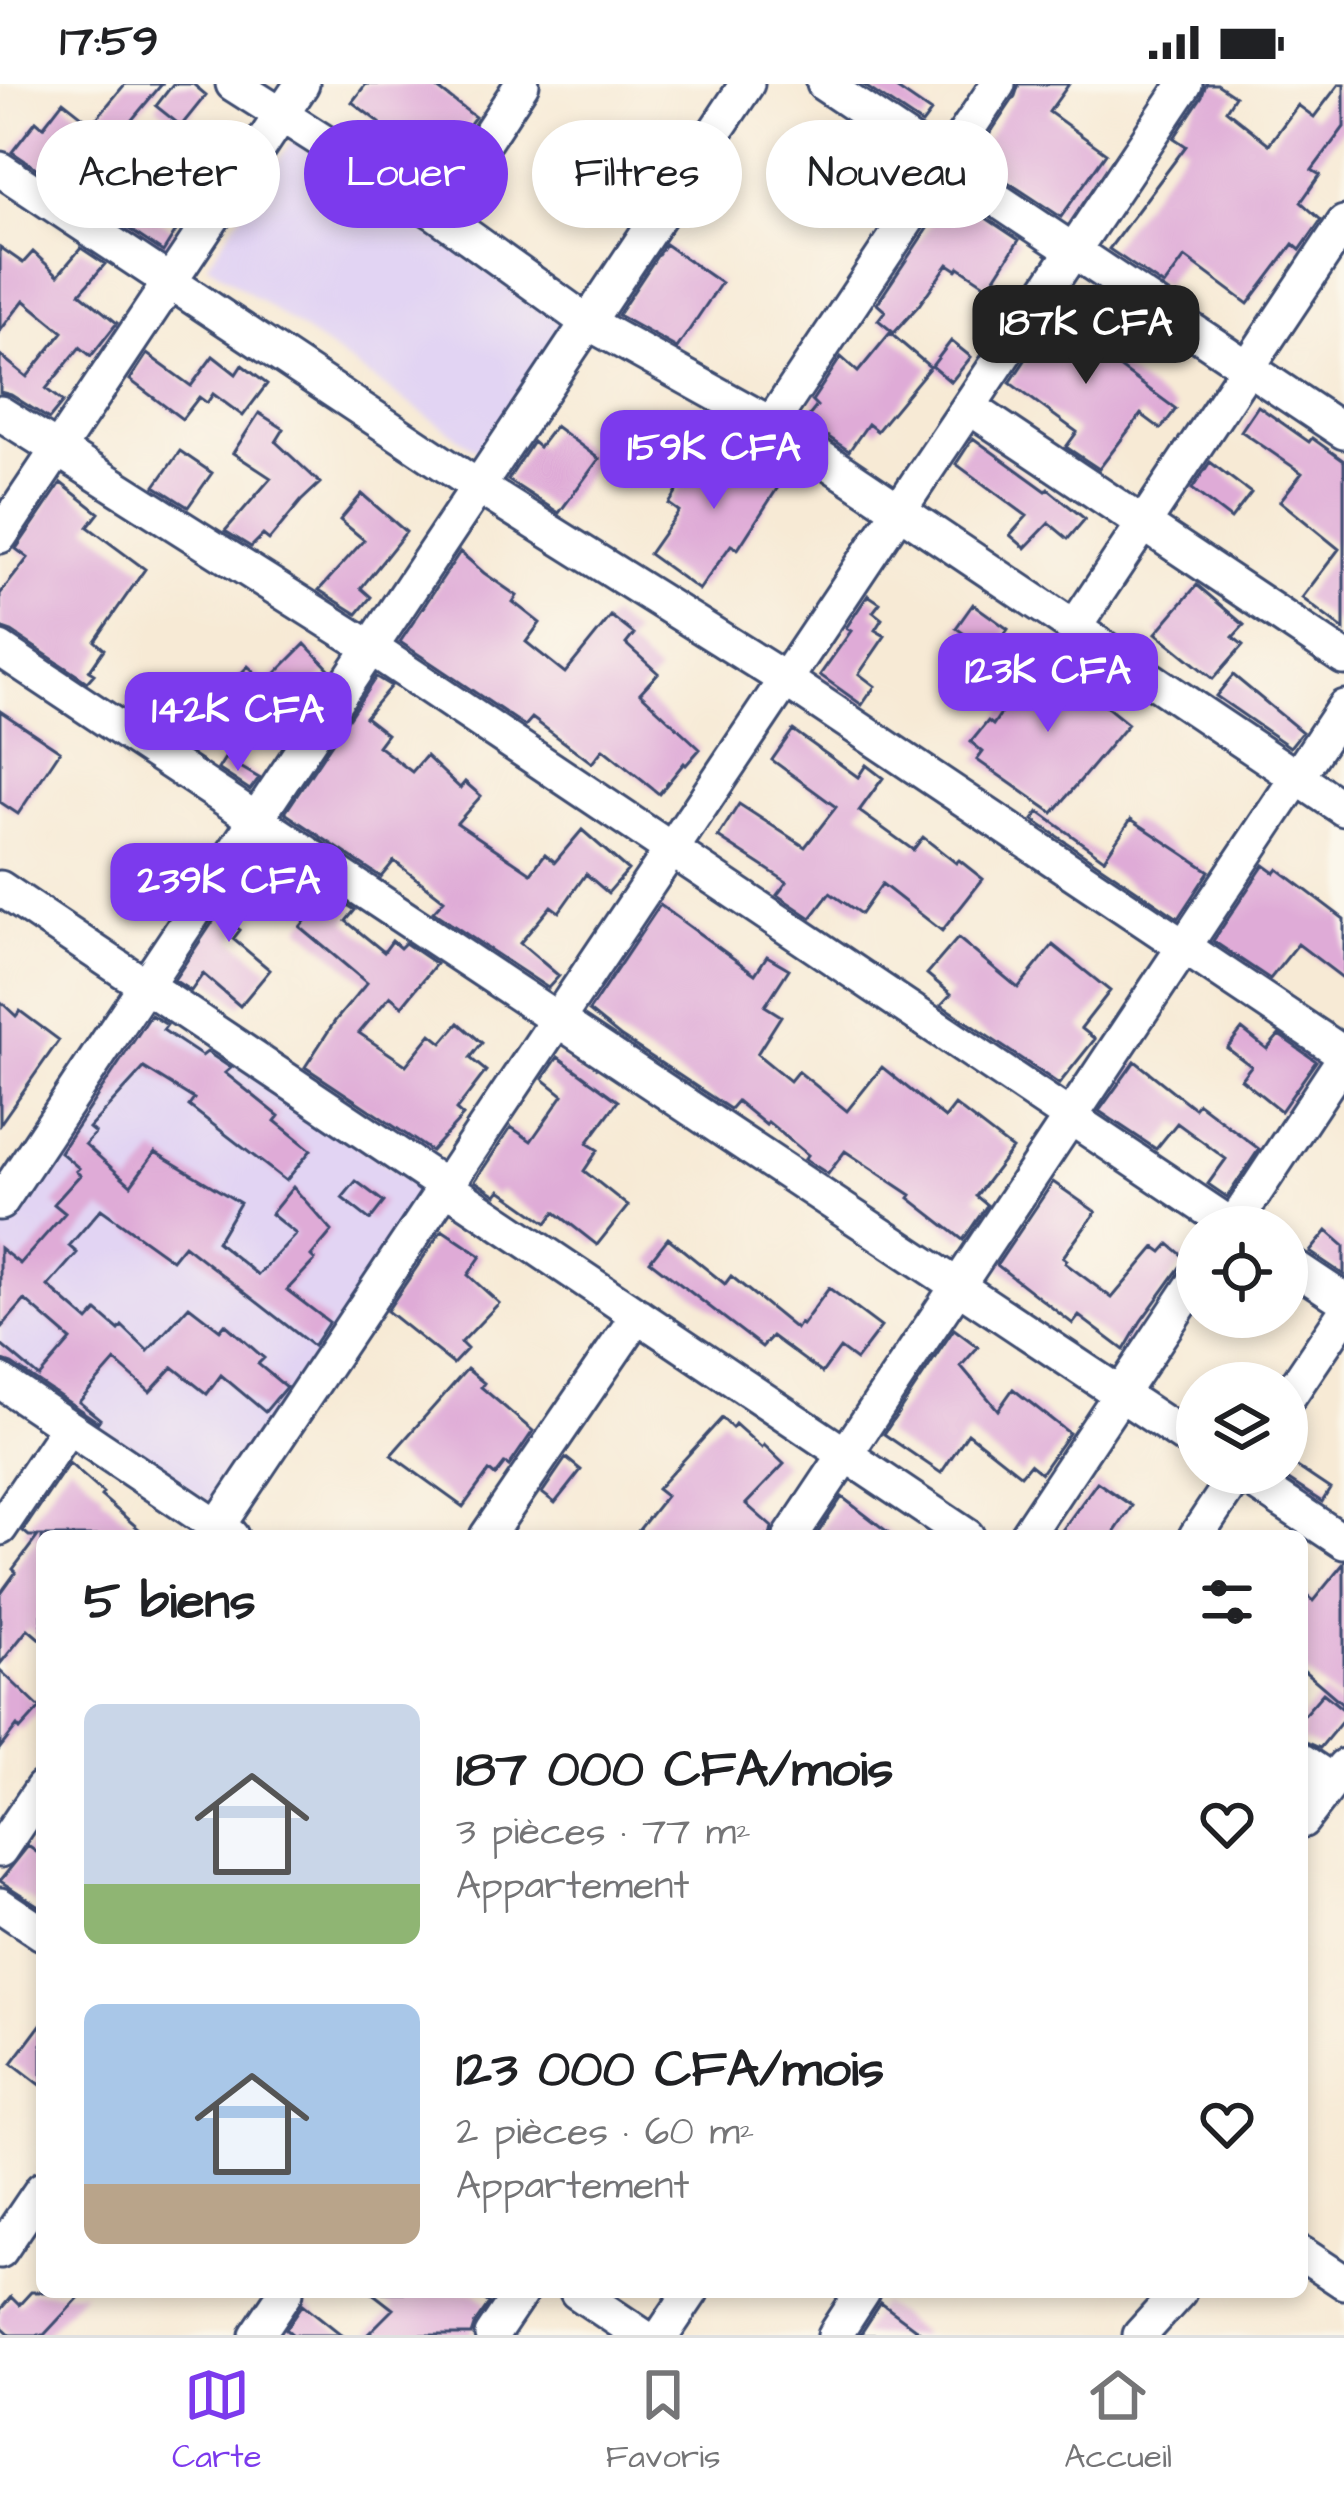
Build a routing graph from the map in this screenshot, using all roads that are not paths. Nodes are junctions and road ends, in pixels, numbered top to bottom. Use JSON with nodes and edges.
{"nodes":[{"id":1,"x":233,"y":84,"type":"edge"},
{"id":2,"x":302,"y":84,"type":"edge"},
{"id":3,"x":522,"y":84,"type":"edge"},
{"id":4,"x":747,"y":84,"type":"edge"},
{"id":5,"x":824,"y":84,"type":"edge"},
{"id":6,"x":998,"y":84,"type":"edge"},
{"id":7,"x":1185,"y":84,"type":"edge"},
{"id":8,"x":280,"y":116,"type":"junction"},
{"id":9,"x":498,"y":120,"type":"edge"},
{"id":10,"x":878,"y":120,"type":"edge"},
{"id":11,"x":974,"y":120,"type":"edge"},
{"id":12,"x":304,"y":131,"type":"edge"},
{"id":13,"x":0,"y":170,"type":"edge"},
{"id":14,"x":1008,"y":207,"type":"edge"},
{"id":15,"x":1344,"y":223,"type":"edge"},
{"id":16,"x":456,"y":228,"type":"edge"},
{"id":17,"x":901,"y":228,"type":"edge"},
{"id":18,"x":1073,"y":251,"type":"junction"},
{"id":19,"x":171,"y":282,"type":"junction"},
{"id":20,"x":587,"y":322,"type":"junction"},
{"id":21,"x":1247,"y":368,"type":"junction"},
{"id":22,"x":969,"y":406,"type":"junction"},
{"id":23,"x":0,"y":413,"type":"edge"},
{"id":24,"x":771,"y":424,"type":"junction"},
{"id":25,"x":1344,"y":433,"type":"edge"},
{"id":26,"x":57,"y":451,"type":"junction"},
{"id":27,"x":477,"y":486,"type":"junction"},
{"id":28,"x":899,"y":510,"type":"junction"},
{"id":29,"x":1144,"y":524,"type":"junction"},
{"id":30,"x":0,"y":536,"type":"edge"},
{"id":31,"x":1074,"y":628,"type":"junction"},
{"id":32,"x":371,"y":648,"type":"junction"},
{"id":33,"x":0,"y":649,"type":"edge"},
{"id":34,"x":1344,"y":658,"type":"edge"},
{"id":35,"x":786,"y":680,"type":"junction"},
{"id":36,"x":1344,"y":707,"type":"edge"},
{"id":37,"x":1297,"y":777,"type":"junction"},
{"id":38,"x":1344,"y":808,"type":"edge"},
{"id":39,"x":256,"y":819,"type":"junction"},
{"id":40,"x":672,"y":850,"type":"junction"},
{"id":41,"x":0,"y":888,"type":"edge"},
{"id":42,"x":1184,"y":947,"type":"junction"},
{"id":43,"x":146,"y":985,"type":"junction"},
{"id":44,"x":558,"y":1020,"type":"junction"},
{"id":45,"x":1344,"y":1056,"type":"edge"},
{"id":46,"x":1070,"y":1117,"type":"junction"},
{"id":47,"x":445,"y":1186,"type":"junction"},
{"id":48,"x":0,"y":1203,"type":"edge"},
{"id":49,"x":1202,"y":1206,"type":"edge"},
{"id":50,"x":1247,"y":1206,"type":"edge"},
{"id":51,"x":1308,"y":1276,"type":"edge"},
{"id":52,"x":958,"y":1286,"type":"junction"},
{"id":53,"x":1344,"y":1300,"type":"edge"},
{"id":54,"x":1176,"y":1310,"type":"edge"},
{"id":55,"x":1344,"y":1314,"type":"edge"},
{"id":56,"x":638,"y":1316,"type":"junction"},
{"id":57,"x":1308,"y":1368,"type":"edge"},
{"id":58,"x":0,"y":1382,"type":"edge"},
{"id":59,"x":1120,"y":1394,"type":"junction"},
{"id":60,"x":68,"y":1427,"type":"junction"},
{"id":61,"x":1176,"y":1431,"type":"edge"},
{"id":62,"x":845,"y":1455,"type":"junction"},
{"id":63,"x":1225,"y":1494,"type":"edge"},
{"id":64,"x":1271,"y":1494,"type":"edge"},
{"id":65,"x":0,"y":1528,"type":"edge"},
{"id":66,"x":216,"y":1530,"type":"edge"},
{"id":67,"x":222,"y":1530,"type":"edge"},
{"id":68,"x":491,"y":1530,"type":"edge"},
{"id":69,"x":795,"y":1530,"type":"edge"},
{"id":70,"x":958,"y":1530,"type":"edge"},
{"id":71,"x":1030,"y":1530,"type":"edge"},
{"id":72,"x":1200,"y":1530,"type":"edge"},
{"id":73,"x":1344,"y":1542,"type":"edge"},
{"id":74,"x":1308,"y":1763,"type":"edge"},
{"id":75,"x":1338,"y":1774,"type":"edge"},
{"id":76,"x":36,"y":1797,"type":"edge"},
{"id":77,"x":1308,"y":1813,"type":"edge"},
{"id":78,"x":0,"y":1850,"type":"edge"},
{"id":79,"x":0,"y":1905,"type":"edge"},
{"id":80,"x":36,"y":1930,"type":"edge"},
{"id":81,"x":36,"y":2198,"type":"edge"},
{"id":82,"x":0,"y":2251,"type":"edge"},
{"id":83,"x":1308,"y":2258,"type":"edge"},
{"id":84,"x":1344,"y":2282,"type":"edge"},
{"id":85,"x":282,"y":2298,"type":"edge"},
{"id":86,"x":517,"y":2298,"type":"edge"},
{"id":87,"x":586,"y":2298,"type":"edge"},
{"id":88,"x":687,"y":2298,"type":"edge"},
{"id":89,"x":859,"y":2298,"type":"edge"},
{"id":90,"x":1174,"y":2298,"type":"edge"},
{"id":91,"x":257,"y":2335,"type":"edge"},
{"id":92,"x":492,"y":2335,"type":"edge"},
{"id":93,"x":641,"y":2335,"type":"edge"},
{"id":94,"x":662,"y":2335,"type":"edge"},
{"id":95,"x":835,"y":2335,"type":"edge"},
{"id":96,"x":1140,"y":2335,"type":"edge"}],
"edges":[{"from":1,"to":8,"type":"street"},
{"from":2,"to":8,"type":"street"},
{"from":3,"to":9,"type":"street"},
{"from":4,"to":20,"type":"street"},
{"from":5,"to":10,"type":"street"},
{"from":6,"to":11,"type":"street"},
{"from":7,"to":18,"type":"street"},
{"from":8,"to":12,"type":"street"},
{"from":8,"to":19,"type":"street"},
{"from":13,"to":19,"type":"street"},
{"from":14,"to":18,"type":"street"},
{"from":15,"to":21,"type":"street"},
{"from":16,"to":20,"type":"street"},
{"from":17,"to":24,"type":"street"},
{"from":18,"to":21,"type":"street"},
{"from":18,"to":22,"type":"street"},
{"from":19,"to":26,"type":"street"},
{"from":19,"to":27,"type":"street"},
{"from":20,"to":24,"type":"street"},
{"from":20,"to":27,"type":"street"},
{"from":21,"to":25,"type":"street"},
{"from":21,"to":29,"type":"street"},
{"from":22,"to":28,"type":"street"},
{"from":22,"to":29,"type":"street"},
{"from":23,"to":26,"type":"street"},
{"from":24,"to":28,"type":"street"},
{"from":26,"to":30,"type":"street"},
{"from":26,"to":32,"type":"street"},
{"from":27,"to":32,"type":"street"},
{"from":27,"to":35,"type":"street"},
{"from":28,"to":31,"type":"street"},
{"from":28,"to":35,"type":"street"},
{"from":29,"to":31,"type":"street"},
{"from":29,"to":34,"type":"street"},
{"from":31,"to":37,"type":"street"},
{"from":32,"to":39,"type":"street"},
{"from":32,"to":40,"type":"street"},
{"from":33,"to":39,"type":"street"},
{"from":35,"to":40,"type":"street"},
{"from":35,"to":42,"type":"street"},
{"from":36,"to":37,"type":"street"},
{"from":37,"to":38,"type":"street"},
{"from":37,"to":42,"type":"street"},
{"from":39,"to":43,"type":"street"},
{"from":39,"to":44,"type":"street"},
{"from":40,"to":44,"type":"street"},
{"from":40,"to":46,"type":"street"},
{"from":41,"to":43,"type":"street"},
{"from":42,"to":45,"type":"street"},
{"from":42,"to":46,"type":"street"},
{"from":43,"to":47,"type":"street"},
{"from":43,"to":48,"type":"street"},
{"from":44,"to":47,"type":"street"},
{"from":44,"to":52,"type":"street"},
{"from":45,"to":50,"type":"street"},
{"from":46,"to":49,"type":"street"},
{"from":46,"to":52,"type":"street"},
{"from":47,"to":56,"type":"street"},
{"from":47,"to":67,"type":"street"},
{"from":51,"to":53,"type":"street"},
{"from":52,"to":59,"type":"street"},
{"from":52,"to":62,"type":"street"},
{"from":54,"to":59,"type":"street"},
{"from":55,"to":57,"type":"street"},
{"from":56,"to":62,"type":"street"},
{"from":56,"to":68,"type":"street"},
{"from":58,"to":60,"type":"street"},
{"from":59,"to":61,"type":"street"},
{"from":59,"to":71,"type":"street"},
{"from":60,"to":65,"type":"street"},
{"from":60,"to":66,"type":"street"},
{"from":62,"to":69,"type":"street"},
{"from":62,"to":70,"type":"street"},
{"from":63,"to":72,"type":"street"},
{"from":64,"to":73,"type":"street"},
{"from":74,"to":75,"type":"street"},
{"from":75,"to":77,"type":"street"},
{"from":76,"to":78,"type":"street"},
{"from":79,"to":80,"type":"street"},
{"from":81,"to":82,"type":"street"},
{"from":83,"to":84,"type":"street"},
{"from":85,"to":91,"type":"street"},
{"from":86,"to":92,"type":"street"},
{"from":87,"to":93,"type":"street"},
{"from":88,"to":94,"type":"street"},
{"from":89,"to":95,"type":"street"},
{"from":90,"to":96,"type":"street"}]}
